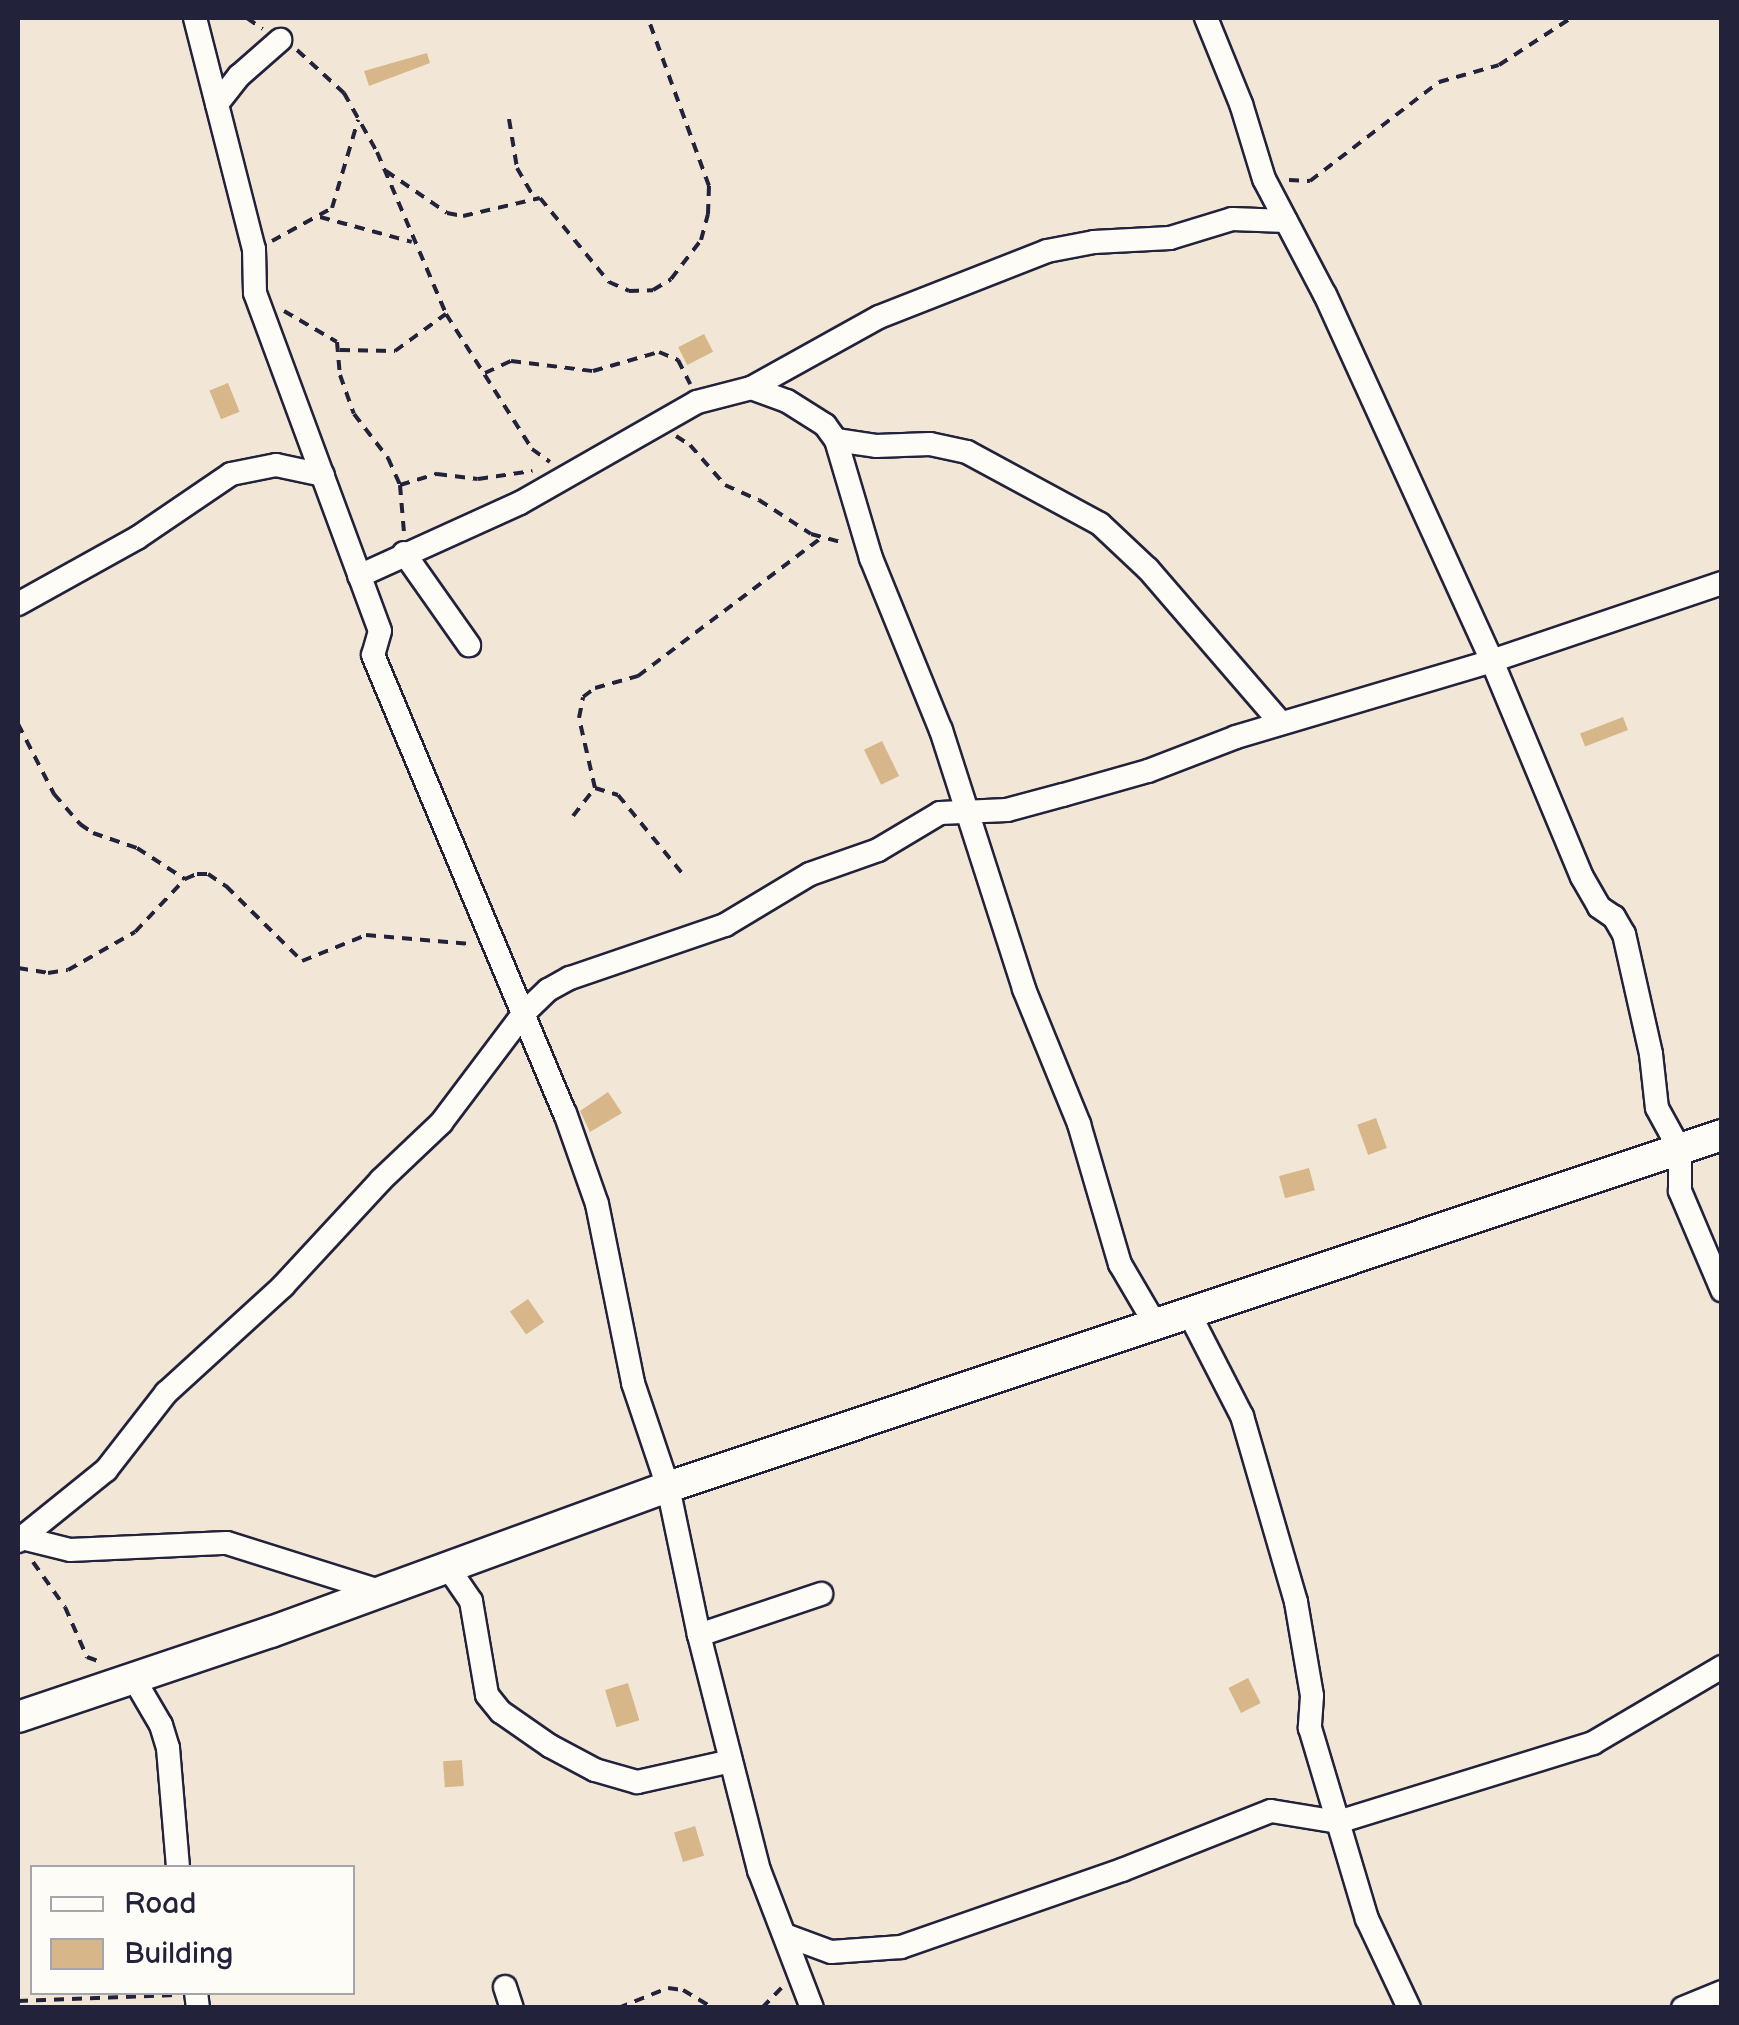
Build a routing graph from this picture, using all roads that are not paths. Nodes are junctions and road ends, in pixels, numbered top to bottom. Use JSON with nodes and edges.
{"nodes":[{"id":1,"x":195,"y":18,"type":"edge"},
{"id":2,"x":1206,"y":18,"type":"edge"},
{"id":3,"x":280,"y":40,"type":"road end"},
{"id":4,"x":216,"y":104,"type":"junction"},
{"id":5,"x":1286,"y":221,"type":"junction"},
{"id":6,"x":751,"y":388,"type":"junction"},
{"id":7,"x":836,"y":440,"type":"junction"},
{"id":8,"x":323,"y":475,"type":"junction"},
{"id":9,"x":404,"y":553,"type":"junction"},
{"id":10,"x":359,"y":576,"type":"junction"},
{"id":11,"x":1722,"y":584,"type":"edge"},
{"id":12,"x":18,"y":604,"type":"edge"},
{"id":13,"x":469,"y":645,"type":"dead end"},
{"id":14,"x":1492,"y":661,"type":"junction"},
{"id":15,"x":1280,"y":723,"type":"junction"},
{"id":16,"x":968,"y":811,"type":"junction"},
{"id":17,"x":524,"y":1012,"type":"junction"},
{"id":18,"x":1722,"y":1135,"type":"edge"},
{"id":19,"x":1680,"y":1150,"type":"junction"},
{"id":20,"x":1722,"y":1290,"type":"edge"},
{"id":21,"x":1188,"y":1313,"type":"junction"},
{"id":22,"x":1154,"y":1324,"type":"junction"},
{"id":23,"x":668,"y":1487,"type":"junction"},
{"id":24,"x":22,"y":1545,"type":"edge"},
{"id":25,"x":447,"y":1566,"type":"junction"},
{"id":26,"x":380,"y":1591,"type":"junction"},
{"id":27,"x":820,"y":1594,"type":"dead end"},
{"id":28,"x":699,"y":1634,"type":"junction"},
{"id":29,"x":1722,"y":1667,"type":"edge"},
{"id":30,"x":129,"y":1681,"type":"junction"},
{"id":31,"x":18,"y":1716,"type":"edge"},
{"id":32,"x":731,"y":1761,"type":"junction"},
{"id":33,"x":1338,"y":1822,"type":"junction"},
{"id":34,"x":178,"y":1865,"type":"edge"},
{"id":35,"x":785,"y":1935,"type":"junction"},
{"id":36,"x":1722,"y":1992,"type":"edge"},
{"id":37,"x":812,"y":2008,"type":"edge"},
{"id":38,"x":1409,"y":2008,"type":"edge"},
{"id":39,"x":1683,"y":2008,"type":"edge"}],
"edges":[{"from":1,"to":4,"type":"street"},
{"from":2,"to":5,"type":"street"},
{"from":3,"to":4,"type":"street"},
{"from":4,"to":8,"type":"street"},
{"from":5,"to":6,"type":"street"},
{"from":5,"to":14,"type":"street"},
{"from":6,"to":7,"type":"street"},
{"from":6,"to":9,"type":"street"},
{"from":7,"to":15,"type":"street"},
{"from":7,"to":16,"type":"street"},
{"from":8,"to":10,"type":"street"},
{"from":8,"to":12,"type":"street"},
{"from":9,"to":10,"type":"street"},
{"from":9,"to":13,"type":"street"},
{"from":10,"to":17,"type":"street"},
{"from":11,"to":14,"type":"street"},
{"from":14,"to":15,"type":"street"},
{"from":14,"to":19,"type":"street"},
{"from":15,"to":16,"type":"street"},
{"from":16,"to":17,"type":"street"},
{"from":16,"to":22,"type":"street"},
{"from":17,"to":23,"type":"street"},
{"from":17,"to":24,"type":"street"},
{"from":18,"to":19,"type":"main road"},
{"from":19,"to":20,"type":"street"},
{"from":19,"to":21,"type":"main road"},
{"from":21,"to":22,"type":"main road"},
{"from":21,"to":33,"type":"street"},
{"from":22,"to":23,"type":"main road"},
{"from":23,"to":25,"type":"main road"},
{"from":23,"to":28,"type":"street"},
{"from":24,"to":26,"type":"street"},
{"from":25,"to":26,"type":"main road"},
{"from":25,"to":32,"type":"street"},
{"from":26,"to":30,"type":"main road"},
{"from":27,"to":28,"type":"street"},
{"from":28,"to":32,"type":"street"},
{"from":29,"to":33,"type":"street"},
{"from":30,"to":31,"type":"main road"},
{"from":30,"to":34,"type":"street"},
{"from":32,"to":35,"type":"street"},
{"from":33,"to":35,"type":"street"},
{"from":33,"to":38,"type":"street"},
{"from":35,"to":37,"type":"street"},
{"from":36,"to":39,"type":"street"}]}
